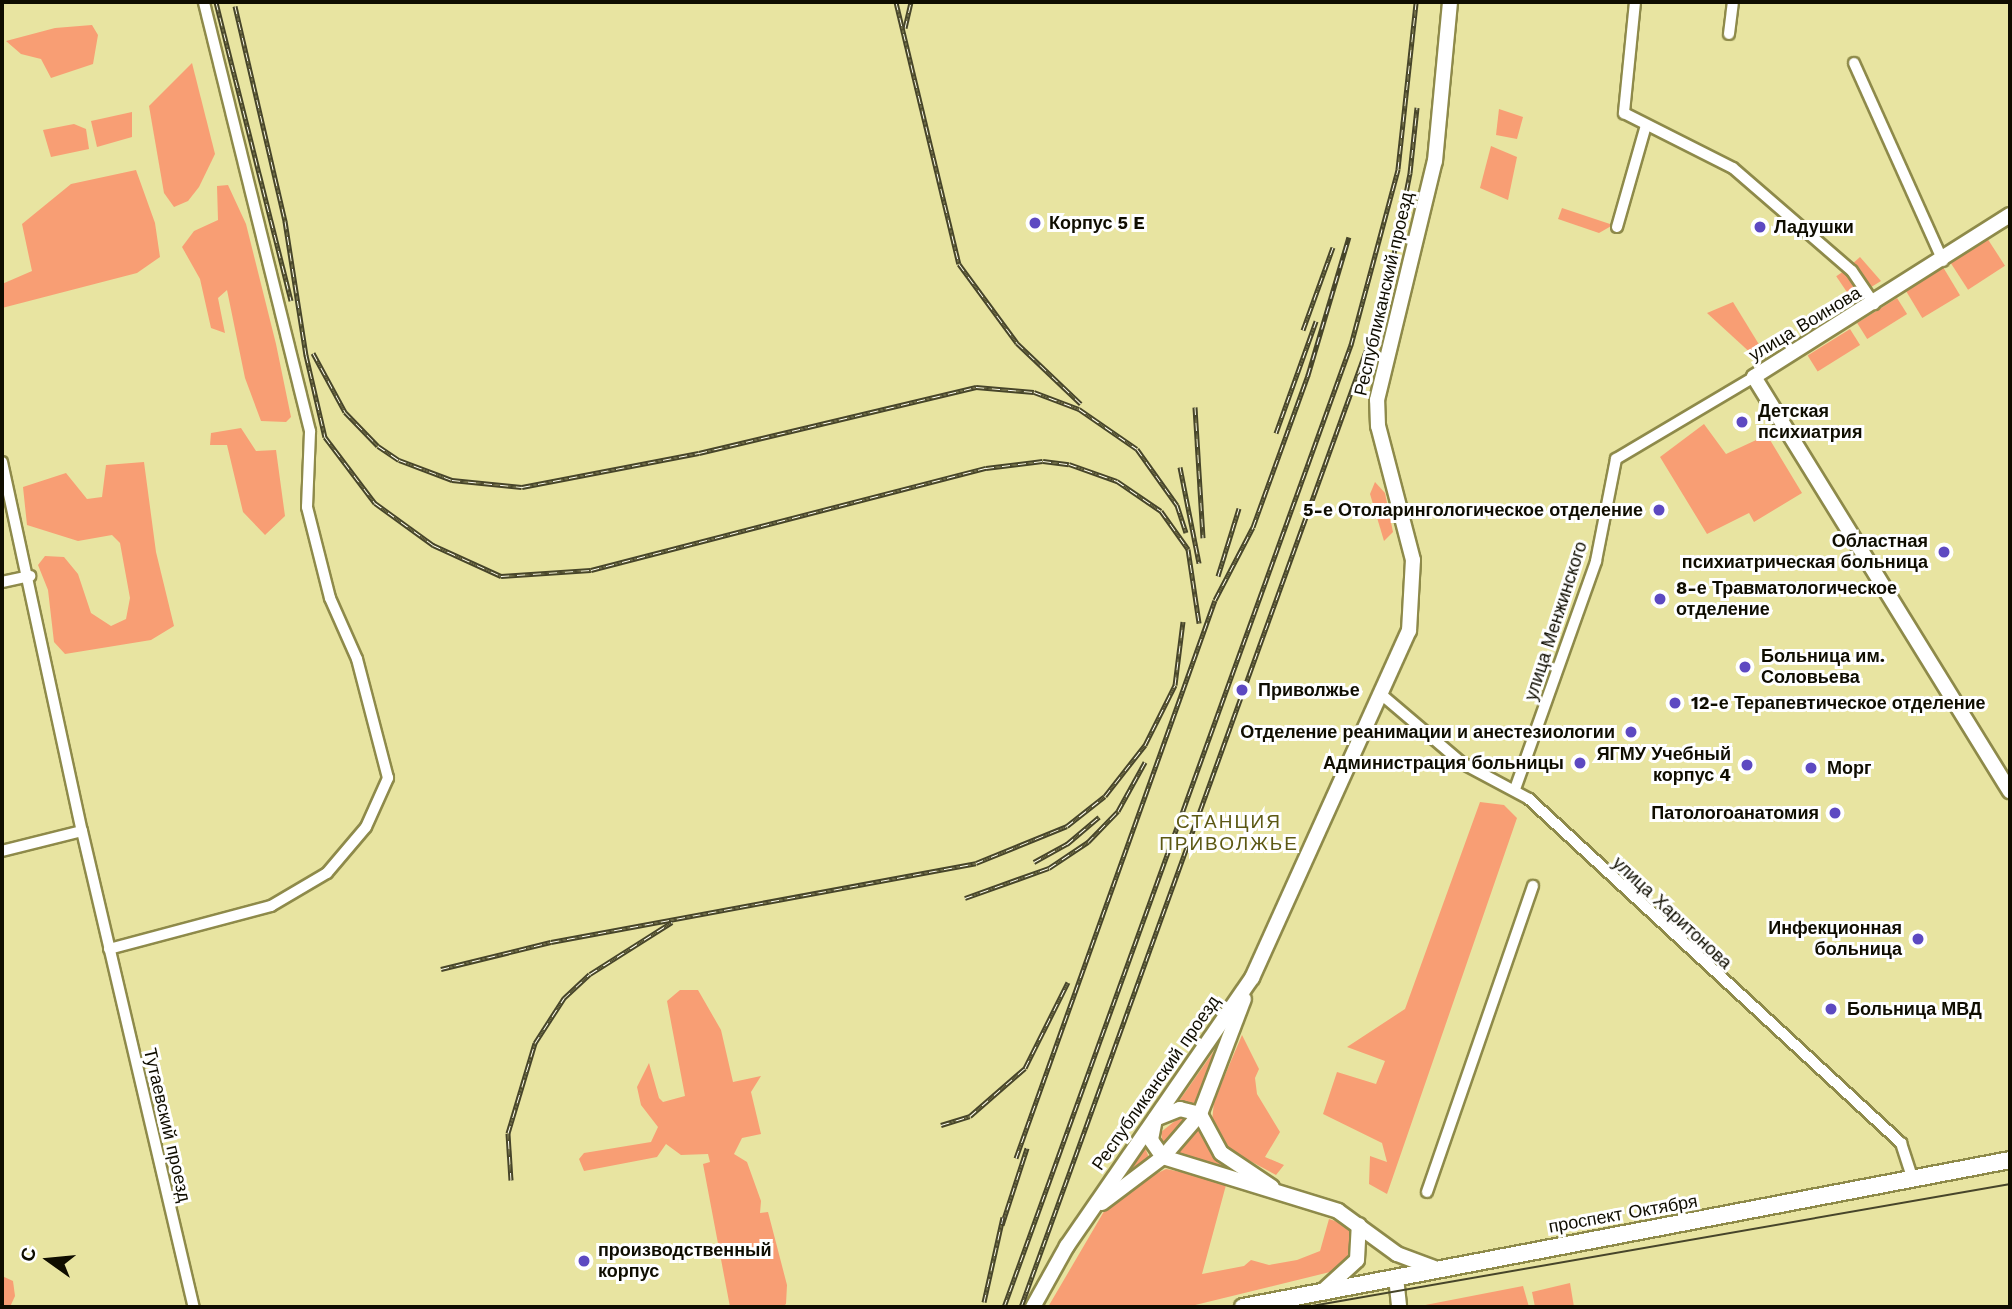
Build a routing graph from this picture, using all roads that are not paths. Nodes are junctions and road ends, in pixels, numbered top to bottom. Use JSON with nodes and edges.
{"nodes":[{"id":1,"x":204,"y":2,"type":"edge"},
{"id":2,"x":1450,"y":2,"type":"edge"},
{"id":3,"x":1635,"y":2,"type":"edge"},
{"id":4,"x":1733,"y":2,"type":"edge"},
{"id":5,"x":1729,"y":34,"type":"dead end"},
{"id":6,"x":1854,"y":63,"type":"dead end"},
{"id":7,"x":1646,"y":125,"type":"junction"},
{"id":8,"x":2010,"y":215,"type":"edge"},
{"id":9,"x":1617,"y":227,"type":"dead end"},
{"id":10,"x":1943,"y":261,"type":"junction"},
{"id":11,"x":1874,"y":304,"type":"junction"},
{"id":12,"x":1754,"y":377,"type":"junction"},
{"id":13,"x":1616,"y":459,"type":"joint"},
{"id":14,"x":2,"y":462,"type":"edge"},
{"id":15,"x":4,"y":477,"type":"edge"},
{"id":16,"x":30,"y":576,"type":"junction"},
{"id":17,"x":2,"y":582,"type":"edge"},
{"id":18,"x":1382,"y":695,"type":"junction"},
{"id":19,"x":1515,"y":789,"type":"junction"},
{"id":20,"x":2010,"y":791,"type":"edge"},
{"id":21,"x":82,"y":831,"type":"junction"},
{"id":22,"x":2,"y":851,"type":"edge"},
{"id":23,"x":1533,"y":886,"type":"dead end"},
{"id":24,"x":109,"y":949,"type":"junction"},
{"id":25,"x":1252,"y":978,"type":"junction"},
{"id":26,"x":1200,"y":1114,"type":"junction"},
{"id":27,"x":1155,"y":1119,"type":"junction"},
{"id":28,"x":1163,"y":1157,"type":"junction"},
{"id":29,"x":2010,"y":1160,"type":"edge"},
{"id":30,"x":1913,"y":1180,"type":"junction"},
{"id":31,"x":1272,"y":1187,"type":"junction"},
{"id":32,"x":1427,"y":1192,"type":"dead end"},
{"id":33,"x":1092,"y":1211,"type":"junction"},
{"id":34,"x":1359,"y":1225,"type":"junction"},
{"id":35,"x":1060,"y":1258,"type":"junction"},
{"id":36,"x":1437,"y":1269,"type":"junction"},
{"id":37,"x":1396,"y":1278,"type":"junction"},
{"id":38,"x":1320,"y":1293,"type":"junction"},
{"id":39,"x":194,"y":1307,"type":"edge"},
{"id":40,"x":1033,"y":1307,"type":"edge"},
{"id":41,"x":1042,"y":1307,"type":"edge"},
{"id":42,"x":1243,"y":1307,"type":"edge"},
{"id":43,"x":1399,"y":1307,"type":"edge"}],
"edges":[{"from":1,"to":24,"type":"street"},
{"from":2,"to":18,"type":"main road","name":"Республиканский проезд"},
{"from":3,"to":7,"type":"street"},
{"from":4,"to":5,"type":"street"},
{"from":6,"to":10,"type":"street"},
{"from":7,"to":9,"type":"street"},
{"from":7,"to":11,"type":"street"},
{"from":8,"to":10,"type":"main road","name":"улица Воинова"},
{"from":10,"to":11,"type":"main road","name":"улица Воинова"},
{"from":11,"to":12,"type":"main road","name":"улица Воинова"},
{"from":12,"to":13,"type":"street","name":"улица Воинова"},
{"from":12,"to":20,"type":"main road"},
{"from":13,"to":19,"type":"street","name":"улица Менжинского"},
{"from":14,"to":15,"type":"street","name":"Тутаевский проезд"},
{"from":15,"to":16,"type":"street","name":"Тутаевский проезд"},
{"from":16,"to":17,"type":"street"},
{"from":16,"to":21,"type":"street","name":"Тутаевский проезд"},
{"from":18,"to":19,"type":"street","name":"улица Харитонова"},
{"from":18,"to":25,"type":"main road","name":"Республиканский проезд"},
{"from":19,"to":30,"type":"street","name":"улица Харитонова"},
{"from":21,"to":22,"type":"street"},
{"from":21,"to":24,"type":"street","name":"Тутаевский проезд"},
{"from":23,"to":32,"type":"street"},
{"from":24,"to":39,"type":"street","name":"Тутаевский проезд"},
{"from":25,"to":26,"type":"main road","name":"Республиканский проезд"},
{"from":25,"to":27,"type":"main road","name":"Республиканский проезд"},
{"from":26,"to":27,"type":"main road"},
{"from":26,"to":28,"type":"main road","name":"Республиканский проезд"},
{"from":26,"to":31,"type":"main road"},
{"from":27,"to":28,"type":"main road"},
{"from":27,"to":33,"type":"main road","name":"Республиканский проезд"},
{"from":28,"to":31,"type":"main road"},
{"from":28,"to":33,"type":"main road","name":"Республиканский проезд"},
{"from":29,"to":30,"type":"main road","name":"проспект Октября"},
{"from":30,"to":36,"type":"main road","name":"проспект Октября"},
{"from":31,"to":34,"type":"main road"},
{"from":33,"to":35,"type":"main road","name":"Республиканский проезд"},
{"from":34,"to":36,"type":"main road"},
{"from":34,"to":38,"type":"main road"},
{"from":35,"to":40,"type":"main road","name":"Республиканский проезд"},
{"from":35,"to":41,"type":"main road","name":"Республиканский проезд"},
{"from":36,"to":37,"type":"main road","name":"проспект Октября"},
{"from":37,"to":38,"type":"main road","name":"проспект Октября"},
{"from":37,"to":43,"type":"main road"},
{"from":38,"to":42,"type":"main road","name":"проспект Октября"}]}
